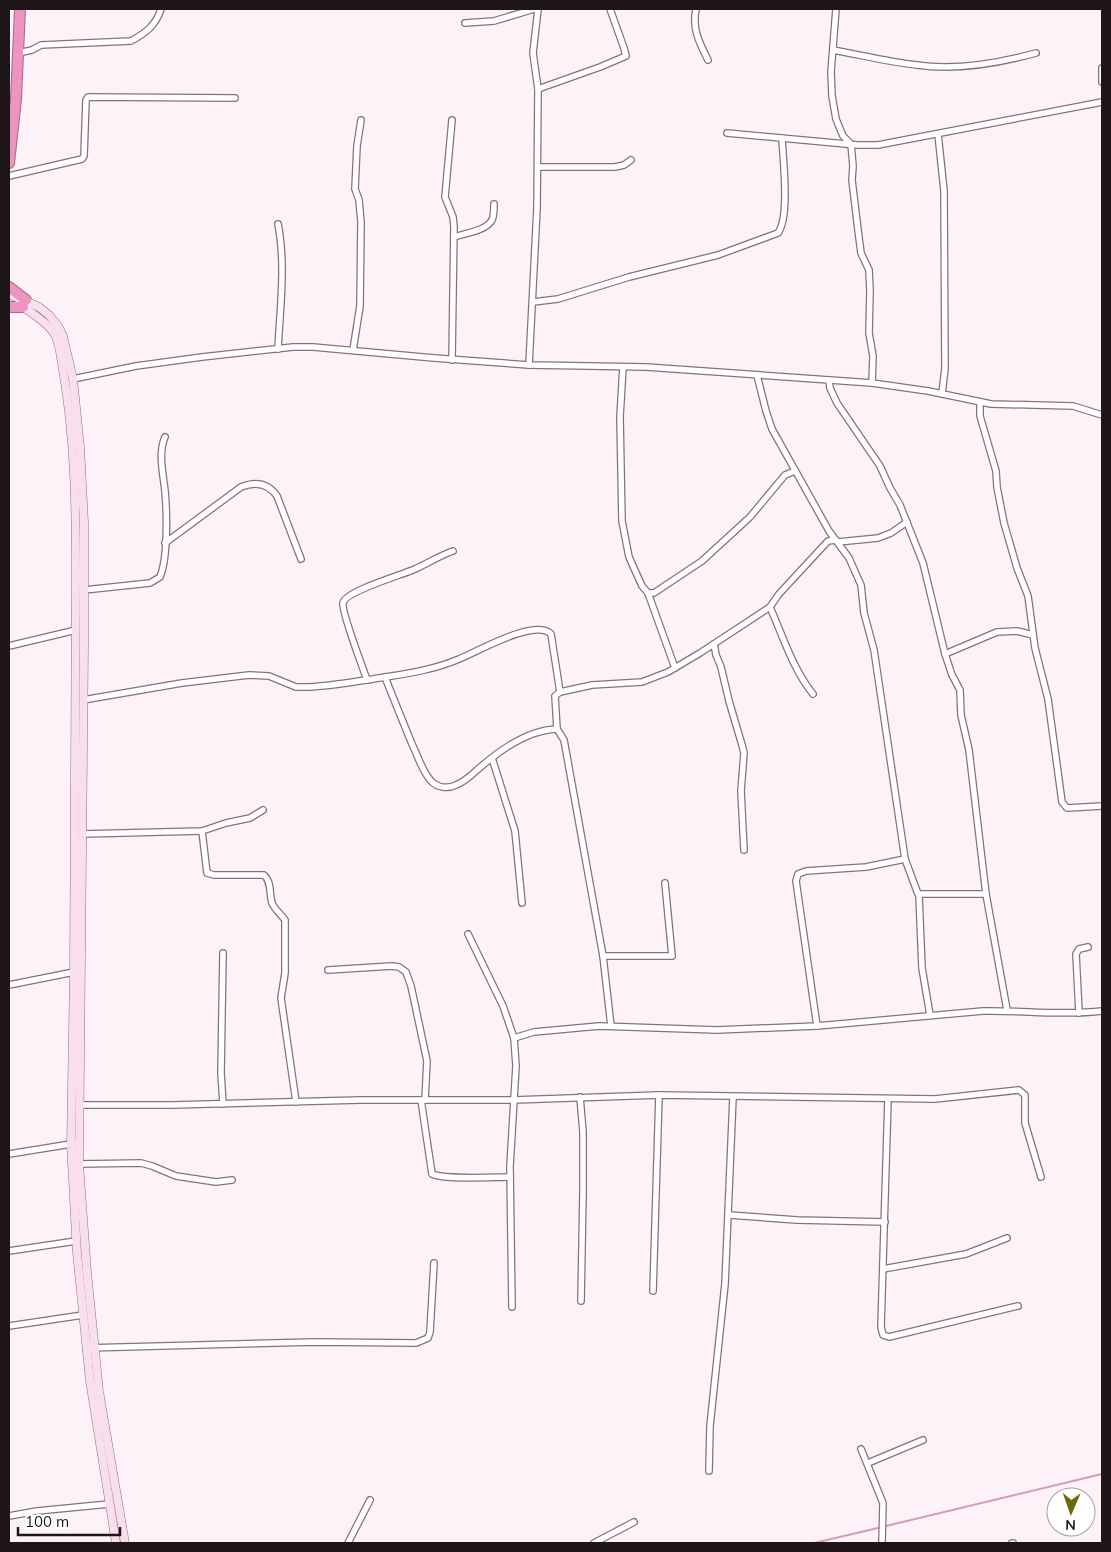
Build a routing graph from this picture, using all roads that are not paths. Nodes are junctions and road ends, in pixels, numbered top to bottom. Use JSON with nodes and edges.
{"nodes":[{"id":1,"x":20,"y":9,"type":"edge"},
{"id":2,"x":160,"y":9,"type":"edge"},
{"id":3,"x":534,"y":9,"type":"edge"},
{"id":4,"x":538,"y":9,"type":"edge"},
{"id":5,"x":610,"y":9,"type":"edge"},
{"id":6,"x":696,"y":9,"type":"edge"},
{"id":7,"x":836,"y":9,"type":"edge"},
{"id":8,"x":465,"y":23,"type":"dead end"},
{"id":9,"x":833,"y":50,"type":"junction"},
{"id":10,"x":18,"y":53,"type":"junction"},
{"id":11,"x":1036,"y":53,"type":"dead end"},
{"id":12,"x":708,"y":60,"type":"dead end"},
{"id":13,"x":1102,"y":68,"type":"edge"},
{"id":14,"x":1102,"y":82,"type":"edge"},
{"id":15,"x":538,"y":89,"type":"junction"},
{"id":16,"x":235,"y":98,"type":"dead end"},
{"id":17,"x":1102,"y":102,"type":"edge"},
{"id":18,"x":361,"y":120,"type":"dead end"},
{"id":19,"x":452,"y":120,"type":"dead end"},
{"id":20,"x":727,"y":133,"type":"dead end"},
{"id":21,"x":938,"y":134,"type":"junction"},
{"id":22,"x":782,"y":138,"type":"junction"},
{"id":23,"x":851,"y":144,"type":"junction"},
{"id":24,"x":631,"y":160,"type":"dead end"},
{"id":25,"x":9,"y":163,"type":"edge"},
{"id":26,"x":538,"y":167,"type":"junction"},
{"id":27,"x":9,"y":176,"type":"edge"},
{"id":28,"x":494,"y":204,"type":"dead end"},
{"id":29,"x":278,"y":224,"type":"dead end"},
{"id":30,"x":454,"y":237,"type":"junction"},
{"id":31,"x":9,"y":288,"type":"edge"},
{"id":32,"x":9,"y":294,"type":"edge"},
{"id":33,"x":533,"y":302,"type":"junction"},
{"id":34,"x":9,"y":303,"type":"edge"},
{"id":35,"x":24,"y":304,"type":"junction"},
{"id":36,"x":9,"y":307,"type":"edge"},
{"id":37,"x":278,"y":349,"type":"junction"},
{"id":38,"x":353,"y":350,"type":"junction"},
{"id":39,"x":452,"y":360,"type":"junction"},
{"id":40,"x":529,"y":365,"type":"junction"},
{"id":41,"x":623,"y":367,"type":"junction"},
{"id":42,"x":758,"y":375,"type":"junction"},
{"id":43,"x":73,"y":379,"type":"junction"},
{"id":44,"x":829,"y":380,"type":"junction"},
{"id":45,"x":872,"y":383,"type":"junction"},
{"id":46,"x":942,"y":394,"type":"junction"},
{"id":47,"x":980,"y":402,"type":"junction"},
{"id":48,"x":1102,"y":415,"type":"edge"},
{"id":49,"x":165,"y":436,"type":"dead end"},
{"id":50,"x":795,"y":471,"type":"junction"},
{"id":51,"x":907,"y":522,"type":"junction"},
{"id":52,"x":837,"y":541,"type":"junction"},
{"id":53,"x":165,"y":542,"type":"junction"},
{"id":54,"x":453,"y":551,"type":"dead end"},
{"id":55,"x":301,"y":559,"type":"dead end"},
{"id":56,"x":84,"y":590,"type":"junction"},
{"id":57,"x":648,"y":593,"type":"junction"},
{"id":58,"x":770,"y":608,"type":"junction"},
{"id":59,"x":76,"y":630,"type":"junction"},
{"id":60,"x":1033,"y":635,"type":"junction"},
{"id":61,"x":714,"y":644,"type":"junction"},
{"id":62,"x":9,"y":646,"type":"edge"},
{"id":63,"x":707,"y":649,"type":"junction"},
{"id":64,"x":945,"y":654,"type":"junction"},
{"id":65,"x":716,"y":656,"type":"junction"},
{"id":66,"x":675,"y":668,"type":"junction"},
{"id":67,"x":384,"y":677,"type":"junction"},
{"id":68,"x":367,"y":680,"type":"junction"},
{"id":69,"x":560,"y":692,"type":"junction"},
{"id":70,"x":813,"y":694,"type":"dead end"},
{"id":71,"x":84,"y":700,"type":"junction"},
{"id":72,"x":557,"y":729,"type":"junction"},
{"id":73,"x":492,"y":758,"type":"junction"},
{"id":74,"x":1102,"y":806,"type":"edge"},
{"id":75,"x":263,"y":810,"type":"dead end"},
{"id":76,"x":202,"y":831,"type":"junction"},
{"id":77,"x":82,"y":834,"type":"junction"},
{"id":78,"x":744,"y":850,"type":"dead end"},
{"id":79,"x":905,"y":859,"type":"junction"},
{"id":80,"x":665,"y":883,"type":"dead end"},
{"id":81,"x":986,"y":894,"type":"junction"},
{"id":82,"x":920,"y":895,"type":"junction"},
{"id":83,"x":522,"y":903,"type":"dead end"},
{"id":84,"x":468,"y":934,"type":"dead end"},
{"id":85,"x":1088,"y":947,"type":"dead end"},
{"id":86,"x":223,"y":953,"type":"dead end"},
{"id":87,"x":603,"y":956,"type":"junction"},
{"id":88,"x":78,"y":963,"type":"junction"},
{"id":89,"x":328,"y":970,"type":"dead end"},
{"id":90,"x":74,"y":972,"type":"junction"},
{"id":91,"x":9,"y":985,"type":"edge"},
{"id":92,"x":1008,"y":1010,"type":"junction"},
{"id":93,"x":1102,"y":1011,"type":"edge"},
{"id":94,"x":1079,"y":1013,"type":"junction"},
{"id":95,"x":930,"y":1015,"type":"junction"},
{"id":96,"x":610,"y":1026,"type":"junction"},
{"id":97,"x":817,"y":1026,"type":"junction"},
{"id":98,"x":514,"y":1038,"type":"junction"},
{"id":99,"x":659,"y":1096,"type":"junction"},
{"id":100,"x":580,"y":1097,"type":"junction"},
{"id":101,"x":733,"y":1097,"type":"junction"},
{"id":102,"x":888,"y":1099,"type":"junction"},
{"id":103,"x":423,"y":1100,"type":"junction"},
{"id":104,"x":513,"y":1100,"type":"junction"},
{"id":105,"x":296,"y":1102,"type":"junction"},
{"id":106,"x":223,"y":1104,"type":"junction"},
{"id":107,"x":80,"y":1105,"type":"junction"},
{"id":108,"x":71,"y":1144,"type":"junction"},
{"id":109,"x":79,"y":1144,"type":"junction"},
{"id":110,"x":9,"y":1154,"type":"edge"},
{"id":111,"x":79,"y":1164,"type":"junction"},
{"id":112,"x":510,"y":1177,"type":"junction"},
{"id":113,"x":1041,"y":1177,"type":"dead end"},
{"id":114,"x":232,"y":1180,"type":"dead end"},
{"id":115,"x":728,"y":1214,"type":"junction"},
{"id":116,"x":885,"y":1222,"type":"junction"},
{"id":117,"x":1007,"y":1238,"type":"dead end"},
{"id":118,"x":76,"y":1241,"type":"junction"},
{"id":119,"x":9,"y":1251,"type":"edge"},
{"id":120,"x":434,"y":1262,"type":"dead end"},
{"id":121,"x":883,"y":1270,"type":"junction"},
{"id":122,"x":653,"y":1290,"type":"dead end"},
{"id":123,"x":581,"y":1301,"type":"dead end"},
{"id":124,"x":1018,"y":1306,"type":"dead end"},
{"id":125,"x":512,"y":1308,"type":"dead end"},
{"id":126,"x":83,"y":1315,"type":"junction"},
{"id":127,"x":9,"y":1326,"type":"edge"},
{"id":128,"x":95,"y":1347,"type":"junction"},
{"id":129,"x":86,"y":1348,"type":"junction"},
{"id":130,"x":923,"y":1440,"type":"dead end"},
{"id":131,"x":862,"y":1449,"type":"dead end"},
{"id":132,"x":868,"y":1463,"type":"junction"},
{"id":133,"x":708,"y":1471,"type":"dead end"},
{"id":134,"x":370,"y":1500,"type":"dead end"},
{"id":135,"x":109,"y":1504,"type":"junction"},
{"id":136,"x":9,"y":1516,"type":"edge"},
{"id":137,"x":634,"y":1522,"type":"dead end"},
{"id":138,"x":116,"y":1543,"type":"edge"},
{"id":139,"x":125,"y":1543,"type":"edge"},
{"id":140,"x":348,"y":1543,"type":"edge"},
{"id":141,"x":594,"y":1543,"type":"edge"},
{"id":142,"x":882,"y":1543,"type":"edge"}],
"edges":[{"from":1,"to":10,"type":"highway"},
{"from":2,"to":10,"type":"street"},
{"from":3,"to":8,"type":"street"},
{"from":4,"to":15,"type":"street"},
{"from":5,"to":15,"type":"street"},
{"from":6,"to":12,"type":"street"},
{"from":7,"to":9,"type":"street"},
{"from":9,"to":11,"type":"street"},
{"from":9,"to":23,"type":"street"},
{"from":10,"to":25,"type":"highway"},
{"from":13,"to":14,"type":"street"},
{"from":15,"to":26,"type":"street"},
{"from":16,"to":27,"type":"street"},
{"from":17,"to":21,"type":"street"},
{"from":18,"to":38,"type":"street"},
{"from":19,"to":30,"type":"street"},
{"from":20,"to":22,"type":"street"},
{"from":21,"to":23,"type":"street"},
{"from":21,"to":46,"type":"street"},
{"from":22,"to":23,"type":"street"},
{"from":22,"to":33,"type":"street"},
{"from":23,"to":45,"type":"street"},
{"from":24,"to":26,"type":"street"},
{"from":26,"to":33,"type":"street"},
{"from":28,"to":30,"type":"street"},
{"from":29,"to":37,"type":"street"},
{"from":30,"to":39,"type":"street"},
{"from":31,"to":35,"type":"highway"},
{"from":32,"to":35,"type":"main road"},
{"from":33,"to":40,"type":"street"},
{"from":34,"to":35,"type":"main road"},
{"from":35,"to":36,"type":"highway"},
{"from":35,"to":43,"type":"main road"},
{"from":35,"to":59,"type":"main road"},
{"from":37,"to":38,"type":"street"},
{"from":37,"to":43,"type":"street"},
{"from":38,"to":39,"type":"street"},
{"from":39,"to":40,"type":"street"},
{"from":40,"to":41,"type":"street"},
{"from":41,"to":42,"type":"street"},
{"from":41,"to":57,"type":"street"},
{"from":42,"to":44,"type":"street"},
{"from":42,"to":50,"type":"street"},
{"from":43,"to":56,"type":"main road"},
{"from":44,"to":45,"type":"street"},
{"from":44,"to":51,"type":"street"},
{"from":45,"to":46,"type":"street"},
{"from":46,"to":47,"type":"street"},
{"from":47,"to":48,"type":"street"},
{"from":47,"to":60,"type":"street"},
{"from":49,"to":53,"type":"street"},
{"from":50,"to":52,"type":"street"},
{"from":50,"to":57,"type":"street"},
{"from":51,"to":52,"type":"street"},
{"from":51,"to":64,"type":"street"},
{"from":52,"to":58,"type":"street"},
{"from":52,"to":79,"type":"street"},
{"from":53,"to":55,"type":"street"},
{"from":53,"to":56,"type":"street"},
{"from":54,"to":68,"type":"street"},
{"from":56,"to":71,"type":"main road"},
{"from":57,"to":66,"type":"street"},
{"from":58,"to":61,"type":"street"},
{"from":58,"to":70,"type":"street"},
{"from":59,"to":62,"type":"street"},
{"from":59,"to":88,"type":"main road"},
{"from":60,"to":64,"type":"street"},
{"from":60,"to":74,"type":"street"},
{"from":61,"to":63,"type":"street"},
{"from":61,"to":65,"type":"street"},
{"from":63,"to":65,"type":"street"},
{"from":63,"to":66,"type":"street"},
{"from":64,"to":81,"type":"street"},
{"from":65,"to":78,"type":"street"},
{"from":66,"to":69,"type":"street"},
{"from":67,"to":68,"type":"street"},
{"from":67,"to":69,"type":"street"},
{"from":67,"to":73,"type":"street"},
{"from":68,"to":71,"type":"street"},
{"from":69,"to":72,"type":"street"},
{"from":71,"to":77,"type":"main road"},
{"from":72,"to":73,"type":"street"},
{"from":72,"to":87,"type":"street"},
{"from":73,"to":83,"type":"street"},
{"from":75,"to":76,"type":"street"},
{"from":76,"to":77,"type":"street"},
{"from":76,"to":105,"type":"street"},
{"from":77,"to":88,"type":"main road"},
{"from":79,"to":82,"type":"street"},
{"from":79,"to":97,"type":"street"},
{"from":80,"to":87,"type":"street"},
{"from":81,"to":82,"type":"street"},
{"from":81,"to":92,"type":"street"},
{"from":82,"to":95,"type":"street"},
{"from":84,"to":98,"type":"street"},
{"from":85,"to":94,"type":"street"},
{"from":86,"to":106,"type":"street"},
{"from":87,"to":96,"type":"street"},
{"from":88,"to":90,"type":"main road"},
{"from":88,"to":107,"type":"main road"},
{"from":89,"to":103,"type":"street"},
{"from":90,"to":91,"type":"street"},
{"from":90,"to":108,"type":"main road"},
{"from":92,"to":94,"type":"street"},
{"from":92,"to":95,"type":"street"},
{"from":93,"to":94,"type":"street"},
{"from":95,"to":97,"type":"street"},
{"from":96,"to":97,"type":"street"},
{"from":96,"to":98,"type":"street"},
{"from":98,"to":104,"type":"street"},
{"from":99,"to":100,"type":"street"},
{"from":99,"to":101,"type":"street"},
{"from":99,"to":122,"type":"street"},
{"from":100,"to":104,"type":"street"},
{"from":100,"to":123,"type":"street"},
{"from":101,"to":102,"type":"street"},
{"from":101,"to":115,"type":"street"},
{"from":102,"to":113,"type":"street"},
{"from":102,"to":116,"type":"street"},
{"from":103,"to":104,"type":"street"},
{"from":103,"to":105,"type":"street"},
{"from":103,"to":112,"type":"street"},
{"from":104,"to":112,"type":"street"},
{"from":105,"to":106,"type":"street"},
{"from":106,"to":107,"type":"street"},
{"from":107,"to":109,"type":"main road"},
{"from":108,"to":109,"type":"street"},
{"from":108,"to":110,"type":"street"},
{"from":108,"to":118,"type":"main road"},
{"from":109,"to":111,"type":"main road"},
{"from":111,"to":114,"type":"street"},
{"from":111,"to":128,"type":"main road"},
{"from":112,"to":125,"type":"street"},
{"from":115,"to":116,"type":"street"},
{"from":115,"to":133,"type":"street"},
{"from":116,"to":121,"type":"street"},
{"from":117,"to":121,"type":"street"},
{"from":118,"to":119,"type":"street"},
{"from":118,"to":126,"type":"main road"},
{"from":120,"to":128,"type":"street"},
{"from":121,"to":124,"type":"street"},
{"from":126,"to":127,"type":"street"},
{"from":126,"to":129,"type":"main road"},
{"from":128,"to":129,"type":"street"},
{"from":128,"to":139,"type":"main road"},
{"from":129,"to":135,"type":"main road"},
{"from":130,"to":132,"type":"street"},
{"from":131,"to":132,"type":"street"},
{"from":132,"to":142,"type":"street"},
{"from":134,"to":140,"type":"street"},
{"from":135,"to":136,"type":"street"},
{"from":135,"to":138,"type":"main road"},
{"from":137,"to":141,"type":"street"}]}
